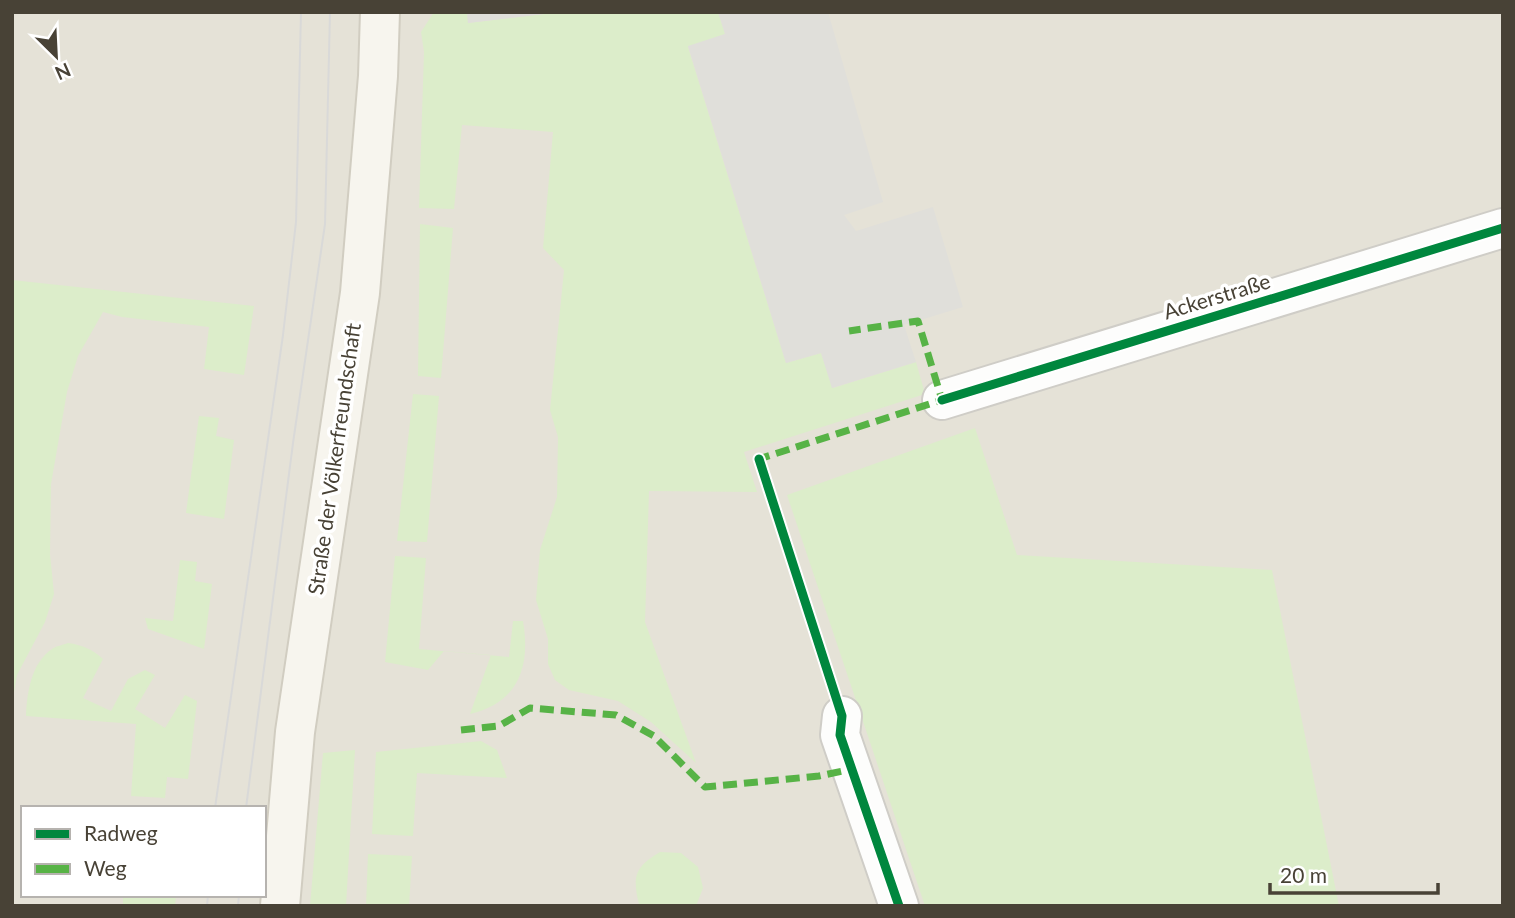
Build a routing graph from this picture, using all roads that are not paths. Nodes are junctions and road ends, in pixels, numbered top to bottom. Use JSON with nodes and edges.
{"nodes":[{"id":1,"x":380,"y":12,"type":"edge"},
{"id":2,"x":1503,"y":229,"type":"edge"},
{"id":3,"x":942,"y":400,"type":"dead end"},
{"id":4,"x":842,"y":716,"type":"dead end"},
{"id":5,"x":280,"y":906,"type":"edge"},
{"id":6,"x":899,"y":906,"type":"edge"}],
"edges":[{"from":1,"to":5,"type":"main road","name":"Straße der Völkerfreundschaft"},
{"from":2,"to":3,"type":"street","name":"Ackerstraße"},
{"from":4,"to":6,"type":"street"}]}
